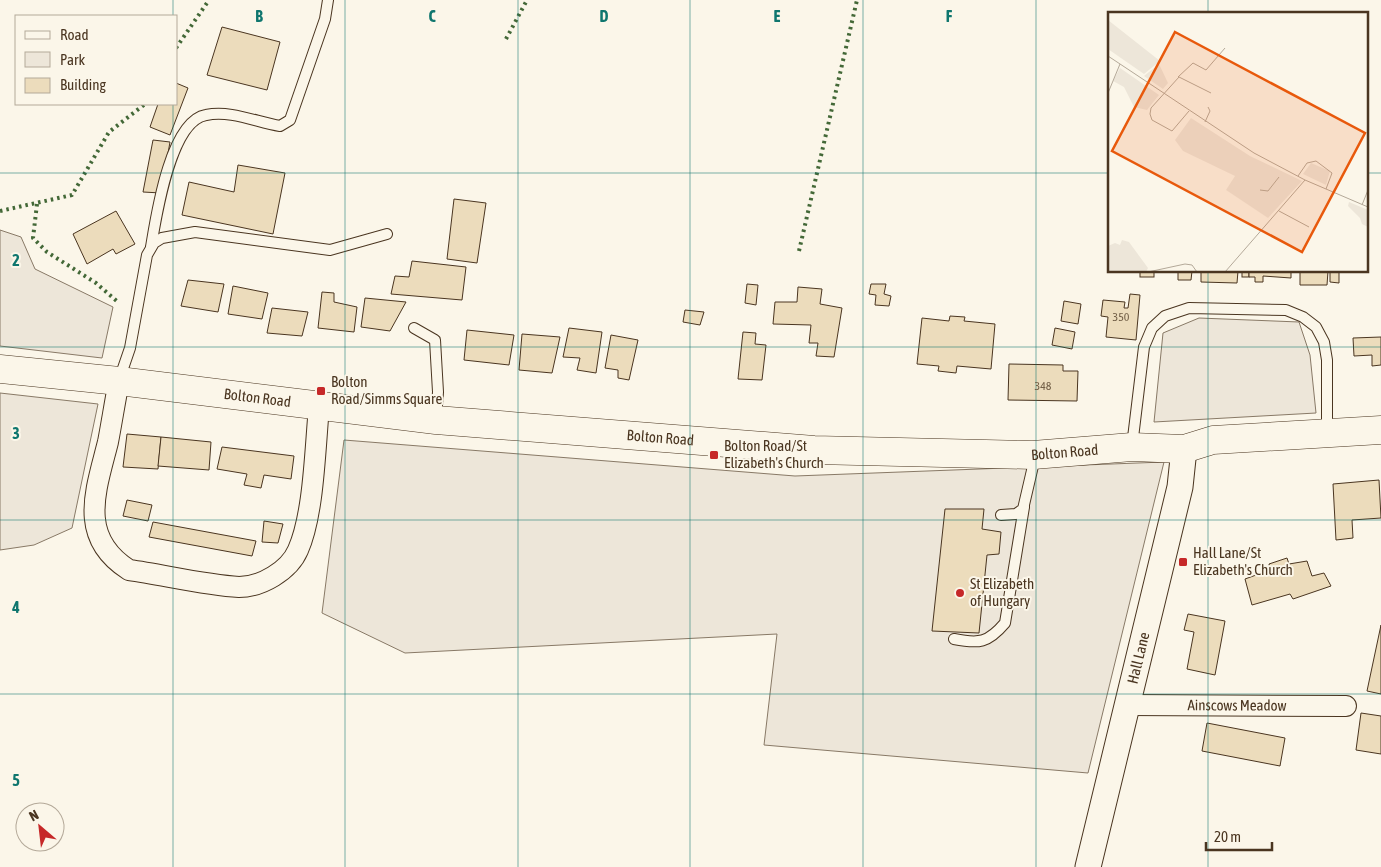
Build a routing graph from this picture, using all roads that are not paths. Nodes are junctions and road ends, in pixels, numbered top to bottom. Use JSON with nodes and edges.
{"nodes":[{"id":1,"x":328,"y":0,"type":"edge"},
{"id":2,"x":387,"y":234,"type":"dead end"},
{"id":3,"x":150,"y":248,"type":"junction"},
{"id":4,"x":414,"y":328,"type":"dead end"},
{"id":5,"x":0,"y":369,"type":"edge"},
{"id":6,"x":119,"y":381,"type":"junction"},
{"id":7,"x":319,"y":407,"type":"junction"},
{"id":8,"x":436,"y":420,"type":"junction"},
{"id":9,"x":1381,"y":430,"type":"edge"},
{"id":10,"x":1328,"y":434,"type":"junction"},
{"id":11,"x":1132,"y":447,"type":"junction"},
{"id":12,"x":1184,"y":449,"type":"junction"},
{"id":13,"x":1033,"y":455,"type":"junction"},
{"id":14,"x":1024,"y":507,"type":"junction"},
{"id":15,"x":1001,"y":516,"type":"dead end"},
{"id":16,"x":954,"y":639,"type":"dead end"},
{"id":17,"x":1128,"y":705,"type":"junction"},
{"id":18,"x":1346,"y":706,"type":"dead end"},
{"id":19,"x":1088,"y":867,"type":"edge"}],
"edges":[{"from":1,"to":3,"type":"lane"},
{"from":2,"to":3,"type":"lane"},
{"from":3,"to":6,"type":"lane"},
{"from":4,"to":8,"type":"lane"},
{"from":5,"to":6,"type":"main road","name":"Bolton Road"},
{"from":6,"to":7,"type":"main road","name":"Bolton Road"},
{"from":6,"to":7,"type":"street"},
{"from":7,"to":8,"type":"main road","name":"Bolton Road"},
{"from":8,"to":13,"type":"main road","name":"Bolton Road"},
{"from":9,"to":10,"type":"main road","name":"Bolton Road"},
{"from":10,"to":11,"type":"lane"},
{"from":10,"to":12,"type":"main road","name":"Bolton Road"},
{"from":11,"to":12,"type":"main road","name":"Bolton Road"},
{"from":11,"to":13,"type":"main road","name":"Bolton Road"},
{"from":12,"to":17,"type":"street","name":"Hall Lane"},
{"from":13,"to":14,"type":"lane"},
{"from":14,"to":15,"type":"lane"},
{"from":14,"to":16,"type":"lane"},
{"from":17,"to":18,"type":"street","name":"Ainscows Meadow"},
{"from":17,"to":19,"type":"street","name":"Hall Lane"}]}
